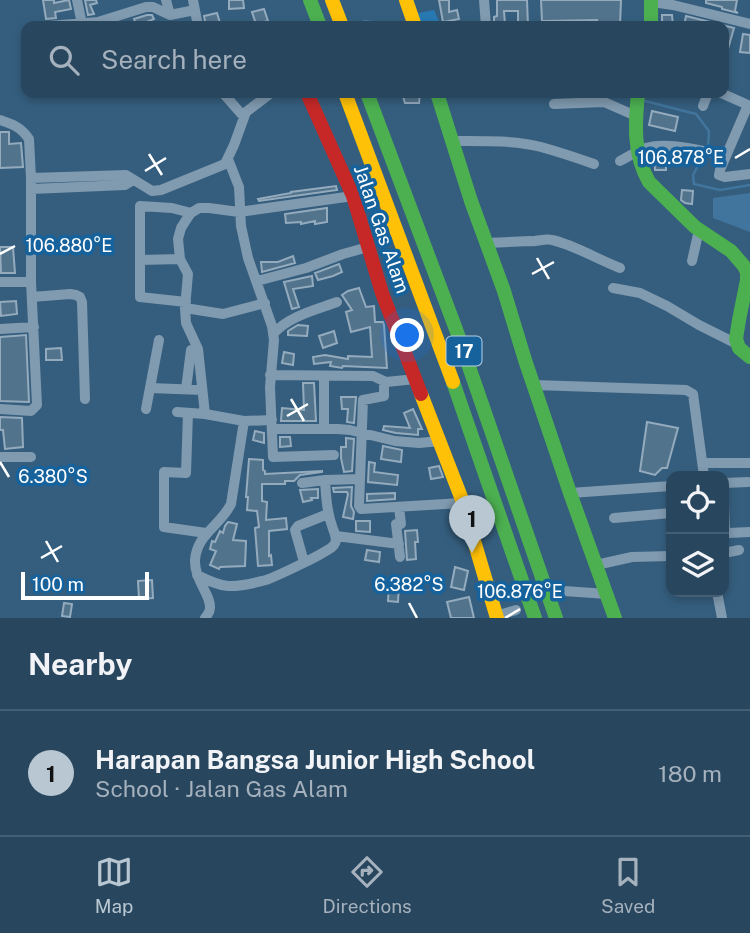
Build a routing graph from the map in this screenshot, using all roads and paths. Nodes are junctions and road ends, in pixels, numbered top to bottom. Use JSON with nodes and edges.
{"nodes":[{"id":1,"x":77,"y":0,"type":"edge"},
{"id":2,"x":166,"y":0,"type":"edge"},
{"id":3,"x":310,"y":0,"type":"edge"},
{"id":4,"x":332,"y":0,"type":"edge"},
{"id":5,"x":406,"y":0,"type":"edge"},
{"id":6,"x":484,"y":0,"type":"edge"},
{"id":7,"x":652,"y":1,"type":"edge"},
{"id":8,"x":194,"y":5,"type":"edge"},
{"id":9,"x":170,"y":15,"type":"junction"},
{"id":10,"x":81,"y":21,"type":"edge"},
{"id":11,"x":102,"y":21,"type":"edge"},
{"id":12,"x":318,"y":21,"type":"edge"},
{"id":13,"x":340,"y":21,"type":"edge"},
{"id":14,"x":414,"y":21,"type":"edge"},
{"id":15,"x":486,"y":21,"type":"edge"},
{"id":16,"x":651,"y":21,"type":"edge"},
{"id":17,"x":750,"y":24,"type":"edge"},
{"id":18,"x":729,"y":96,"type":"edge"},
{"id":19,"x":227,"y":98,"type":"edge"},
{"id":20,"x":264,"y":98,"type":"edge"},
{"id":21,"x":309,"y":98,"type":"edge"},
{"id":22,"x":347,"y":98,"type":"edge"},
{"id":23,"x":369,"y":98,"type":"edge"},
{"id":24,"x":439,"y":98,"type":"edge"},
{"id":25,"x":706,"y":98,"type":"edge"},
{"id":26,"x":554,"y":104,"type":"dead end"},
{"id":27,"x":637,"y":105,"type":"edge"},
{"id":28,"x":749,"y":105,"type":"edge"},
{"id":29,"x":703,"y":106,"type":"dead end"},
{"id":30,"x":244,"y":117,"type":"junction"},
{"id":31,"x":0,"y":120,"type":"edge"},
{"id":32,"x":453,"y":141,"type":"junction"},
{"id":33,"x":637,"y":152,"type":"junction"},
{"id":34,"x":726,"y":156,"type":"junction"},
{"id":35,"x":228,"y":159,"type":"junction"},
{"id":36,"x":620,"y":161,"type":"dead end"},
{"id":37,"x":594,"y":164,"type":"dead end"},
{"id":38,"x":750,"y":174,"type":"edge"},
{"id":39,"x":31,"y":184,"type":"junction"},
{"id":40,"x":353,"y":196,"type":"junction"},
{"id":41,"x":191,"y":212,"type":"junction"},
{"id":42,"x":239,"y":212,"type":"junction"},
{"id":43,"x":699,"y":230,"type":"junction"},
{"id":44,"x":487,"y":243,"type":"junction"},
{"id":45,"x":368,"y":247,"type":"junction"},
{"id":46,"x":140,"y":260,"type":"junction"},
{"id":47,"x":180,"y":260,"type":"junction"},
{"id":48,"x":692,"y":261,"type":"dead end"},
{"id":49,"x":620,"y":268,"type":"dead end"},
{"id":50,"x":748,"y":272,"type":"edge"},
{"id":51,"x":257,"y":281,"type":"junction"},
{"id":52,"x":0,"y":282,"type":"edge"},
{"id":53,"x":31,"y":282,"type":"junction"},
{"id":54,"x":613,"y":288,"type":"dead end"},
{"id":55,"x":32,"y":297,"type":"junction"},
{"id":56,"x":337,"y":302,"type":"dead end"},
{"id":57,"x":265,"y":303,"type":"junction"},
{"id":58,"x":185,"y":305,"type":"junction"},
{"id":59,"x":34,"y":327,"type":"junction"},
{"id":60,"x":0,"y":329,"type":"edge"},
{"id":61,"x":273,"y":334,"type":"junction"},
{"id":62,"x":159,"y":340,"type":"dead end"},
{"id":63,"x":737,"y":344,"type":"junction"},
{"id":64,"x":191,"y":350,"type":"dead end"},
{"id":65,"x":750,"y":357,"type":"edge"},
{"id":66,"x":270,"y":375,"type":"junction"},
{"id":67,"x":324,"y":376,"type":"junction"},
{"id":68,"x":416,"y":379,"type":"junction"},
{"id":69,"x":384,"y":381,"type":"junction"},
{"id":70,"x":534,"y":385,"type":"junction"},
{"id":71,"x":150,"y":388,"type":"junction"},
{"id":72,"x":186,"y":389,"type":"junction"},
{"id":73,"x":202,"y":390,"type":"junction"},
{"id":74,"x":85,"y":399,"type":"dead end"},
{"id":75,"x":0,"y":409,"type":"edge"},
{"id":76,"x":146,"y":409,"type":"dead end"},
{"id":77,"x":205,"y":414,"type":"junction"},
{"id":78,"x":244,"y":421,"type":"junction"},
{"id":79,"x":273,"y":425,"type":"junction"},
{"id":80,"x":324,"y":429,"type":"junction"},
{"id":81,"x":361,"y":433,"type":"junction"},
{"id":82,"x":440,"y":441,"type":"junction"},
{"id":83,"x":334,"y":455,"type":"dead end"},
{"id":84,"x":0,"y":457,"type":"edge"},
{"id":85,"x":31,"y":457,"type":"dead end"},
{"id":86,"x":703,"y":463,"type":"junction"},
{"id":87,"x":750,"y":463,"type":"edge"},
{"id":88,"x":704,"y":471,"type":"edge"},
{"id":89,"x":360,"y":479,"type":"junction"},
{"id":90,"x":325,"y":480,"type":"junction"},
{"id":91,"x":748,"y":482,"type":"dead end"},
{"id":92,"x":302,"y":483,"type":"dead end"},
{"id":93,"x":729,"y":483,"type":"edge"},
{"id":94,"x":666,"y":486,"type":"edge"},
{"id":95,"x":570,"y":494,"type":"junction"},
{"id":96,"x":462,"y":503,"type":"junction"},
{"id":97,"x":399,"y":508,"type":"junction"},
{"id":98,"x":666,"y":513,"type":"edge"},
{"id":99,"x":328,"y":514,"type":"junction"},
{"id":100,"x":614,"y":518,"type":"dead end"},
{"id":101,"x":750,"y":532,"type":"edge"},
{"id":102,"x":206,"y":533,"type":"junction"},
{"id":103,"x":729,"y":533,"type":"edge"},
{"id":104,"x":336,"y":536,"type":"junction"},
{"id":105,"x":399,"y":544,"type":"junction"},
{"id":106,"x":739,"y":550,"type":"dead end"},
{"id":107,"x":729,"y":552,"type":"edge"},
{"id":108,"x":666,"y":556,"type":"edge"},
{"id":109,"x":400,"y":557,"type":"dead end"},
{"id":110,"x":304,"y":562,"type":"junction"},
{"id":111,"x":596,"y":565,"type":"junction"},
{"id":112,"x":197,"y":575,"type":"junction"},
{"id":113,"x":564,"y":591,"type":"dead end"},
{"id":114,"x":607,"y":594,"type":"junction"},
{"id":115,"x":718,"y":597,"type":"edge"},
{"id":116,"x":516,"y":610,"type":"dead end"},
{"id":117,"x":555,"y":616,"type":"edge"},
{"id":118,"x":497,"y":617,"type":"edge"},
{"id":119,"x":535,"y":617,"type":"edge"},
{"id":120,"x":205,"y":618,"type":"edge"},
{"id":121,"x":615,"y":618,"type":"edge"},
{"id":122,"x":722,"y":618,"type":"edge"}],
"edges":[{"from":1,"to":10,"type":"street"},
{"from":2,"to":9,"type":"street"},
{"from":3,"to":12,"type":"main road"},
{"from":4,"to":13,"type":"main road"},
{"from":5,"to":14,"type":"main road"},
{"from":6,"to":15,"type":"street"},
{"from":7,"to":16,"type":"main road"},
{"from":7,"to":17,"type":"street"},
{"from":8,"to":9,"type":"street"},
{"from":9,"to":11,"type":"street"},
{"from":18,"to":28,"type":"street"},
{"from":19,"to":30,"type":"street"},
{"from":20,"to":30,"type":"street"},
{"from":21,"to":40,"type":"main road","name":"Jalan Gas Alam"},
{"from":22,"to":119,"type":"main road","number":"17"},
{"from":23,"to":117,"type":"main road","number":"17"},
{"from":24,"to":32,"type":"main road"},
{"from":25,"to":29,"type":"street"},
{"from":26,"to":27,"type":"street"},
{"from":27,"to":33,"type":"main road"},
{"from":28,"to":34,"type":"street"},
{"from":30,"to":35,"type":"street"},
{"from":31,"to":39,"type":"street"},
{"from":32,"to":37,"type":"street"},
{"from":32,"to":44,"type":"main road"},
{"from":33,"to":34,"type":"street"},
{"from":33,"to":36,"type":"street"},
{"from":33,"to":43,"type":"main road"},
{"from":34,"to":38,"type":"street"},
{"from":35,"to":39,"type":"street"},
{"from":35,"to":42,"type":"street"},
{"from":39,"to":53,"type":"street"},
{"from":40,"to":42,"type":"street"},
{"from":40,"to":45,"type":"main road","name":"Jalan Gas Alam"},
{"from":41,"to":42,"type":"street"},
{"from":41,"to":46,"type":"street"},
{"from":41,"to":47,"type":"street"},
{"from":42,"to":51,"type":"street"},
{"from":43,"to":48,"type":"street"},
{"from":43,"to":50,"type":"main road"},
{"from":44,"to":49,"type":"street"},
{"from":44,"to":70,"type":"main road"},
{"from":45,"to":51,"type":"street"},
{"from":45,"to":68,"type":"main road","name":"Jalan Gas Alam"},
{"from":46,"to":47,"type":"street"},
{"from":46,"to":58,"type":"street"},
{"from":47,"to":58,"type":"street"},
{"from":50,"to":63,"type":"main road"},
{"from":51,"to":57,"type":"street"},
{"from":52,"to":53,"type":"street"},
{"from":53,"to":55,"type":"street"},
{"from":54,"to":63,"type":"street"},
{"from":55,"to":59,"type":"street"},
{"from":55,"to":74,"type":"street"},
{"from":56,"to":61,"type":"street"},
{"from":57,"to":58,"type":"street"},
{"from":57,"to":61,"type":"street"},
{"from":58,"to":73,"type":"street"},
{"from":59,"to":60,"type":"street"},
{"from":59,"to":75,"type":"street"},
{"from":61,"to":66,"type":"street"},
{"from":62,"to":71,"type":"street"},
{"from":63,"to":65,"type":"main road"},
{"from":64,"to":72,"type":"street"},
{"from":66,"to":67,"type":"street"},
{"from":66,"to":79,"type":"street"},
{"from":67,"to":69,"type":"street"},
{"from":67,"to":80,"type":"street"},
{"from":68,"to":69,"type":"street"},
{"from":68,"to":82,"type":"main road","name":"Jalan Gas Alam"},
{"from":69,"to":81,"type":"street"},
{"from":70,"to":86,"type":"street"},
{"from":70,"to":95,"type":"main road"},
{"from":71,"to":72,"type":"street"},
{"from":71,"to":76,"type":"street"},
{"from":72,"to":73,"type":"street"},
{"from":73,"to":77,"type":"street"},
{"from":77,"to":78,"type":"street"},
{"from":77,"to":102,"type":"street"},
{"from":78,"to":79,"type":"street"},
{"from":78,"to":102,"type":"street"},
{"from":79,"to":80,"type":"street"},
{"from":79,"to":83,"type":"street"},
{"from":80,"to":81,"type":"street"},
{"from":81,"to":82,"type":"street"},
{"from":81,"to":89,"type":"street"},
{"from":82,"to":96,"type":"main road","name":"Jalan Gas Alam"},
{"from":84,"to":85,"type":"street"},
{"from":86,"to":87,"type":"street"},
{"from":86,"to":88,"type":"street"},
{"from":89,"to":90,"type":"street"},
{"from":89,"to":97,"type":"street"},
{"from":90,"to":92,"type":"street"},
{"from":90,"to":99,"type":"street"},
{"from":91,"to":93,"type":"street"},
{"from":94,"to":95,"type":"street"},
{"from":95,"to":111,"type":"main road"},
{"from":96,"to":97,"type":"street"},
{"from":96,"to":118,"type":"main road","name":"Jalan Gas Alam"},
{"from":97,"to":105,"type":"street"},
{"from":98,"to":100,"type":"street"},
{"from":99,"to":104,"type":"street"},
{"from":99,"to":110,"type":"street"},
{"from":101,"to":103,"type":"street"},
{"from":102,"to":112,"type":"street"},
{"from":104,"to":105,"type":"street"},
{"from":104,"to":110,"type":"street"},
{"from":105,"to":109,"type":"street"},
{"from":106,"to":107,"type":"street"},
{"from":108,"to":111,"type":"street"},
{"from":110,"to":112,"type":"street"},
{"from":111,"to":114,"type":"main road"},
{"from":112,"to":120,"type":"street"},
{"from":113,"to":114,"type":"street"},
{"from":114,"to":121,"type":"main road"},
{"from":115,"to":122,"type":"street"},
{"from":116,"to":118,"type":"street"}]}
